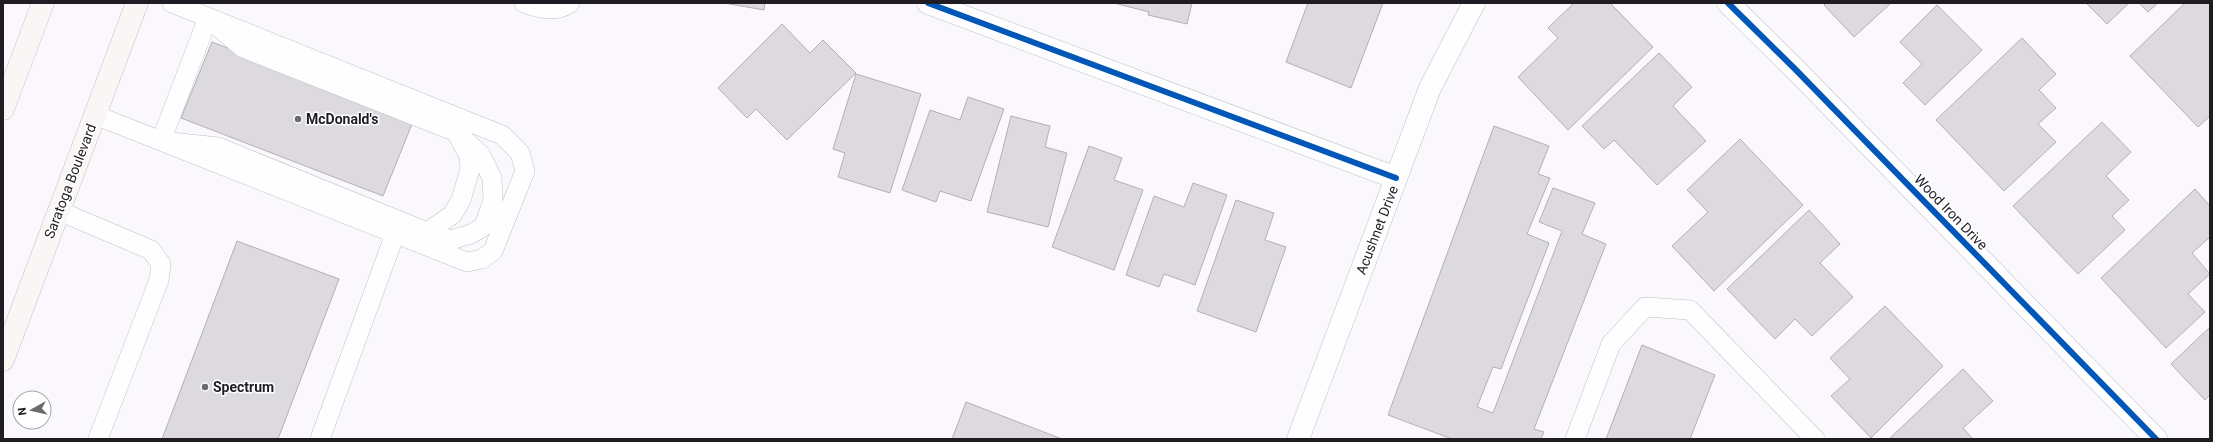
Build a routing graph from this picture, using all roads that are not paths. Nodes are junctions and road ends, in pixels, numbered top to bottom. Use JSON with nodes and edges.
{"nodes":[{"id":1,"x":43,"y":3,"type":"edge"},
{"id":2,"x":137,"y":3,"type":"edge"},
{"id":3,"x":172,"y":3,"type":"edge"},
{"id":4,"x":524,"y":3,"type":"edge"},
{"id":5,"x":570,"y":3,"type":"edge"},
{"id":6,"x":928,"y":3,"type":"edge"},
{"id":7,"x":1474,"y":3,"type":"edge"},
{"id":8,"x":1728,"y":3,"type":"edge"},
{"id":9,"x":208,"y":18,"type":"junction"},
{"id":10,"x":3,"y":109,"type":"edge"},
{"id":11,"x":95,"y":115,"type":"junction"},
{"id":12,"x":456,"y":132,"type":"junction"},
{"id":13,"x":161,"y":141,"type":"junction"},
{"id":14,"x":1396,"y":178,"type":"junction"},
{"id":15,"x":59,"y":211,"type":"junction"},
{"id":16,"x":427,"y":232,"type":"junction"},
{"id":17,"x":395,"y":234,"type":"junction"},
{"id":18,"x":3,"y":360,"type":"edge"},
{"id":19,"x":98,"y":439,"type":"edge"},
{"id":20,"x":320,"y":439,"type":"edge"},
{"id":21,"x":1298,"y":439,"type":"edge"},
{"id":22,"x":1574,"y":439,"type":"edge"},
{"id":23,"x":1815,"y":439,"type":"edge"},
{"id":24,"x":2156,"y":439,"type":"edge"}],
"edges":[{"from":1,"to":10,"type":"main road"},
{"from":2,"to":11,"type":"main road","name":"Saratoga Boulevard"},
{"from":3,"to":9,"type":"lane"},
{"from":4,"to":5,"type":"lane"},
{"from":6,"to":14,"type":"street"},
{"from":7,"to":14,"type":"street","name":"Acushnet Drive"},
{"from":8,"to":24,"type":"street","name":"Wood Iron Drive"},
{"from":9,"to":12,"type":"lane"},
{"from":9,"to":13,"type":"lane"},
{"from":9,"to":17,"type":"lane"},
{"from":11,"to":13,"type":"lane"},
{"from":11,"to":15,"type":"main road","name":"Saratoga Boulevard"},
{"from":12,"to":16,"type":"lane"},
{"from":12,"to":16,"type":"lane"},
{"from":13,"to":16,"type":"lane"},
{"from":13,"to":17,"type":"lane"},
{"from":14,"to":21,"type":"street","name":"Acushnet Drive"},
{"from":15,"to":18,"type":"main road","name":"Saratoga Boulevard"},
{"from":15,"to":19,"type":"lane"},
{"from":17,"to":20,"type":"lane"},
{"from":22,"to":23,"type":"lane"}]}
